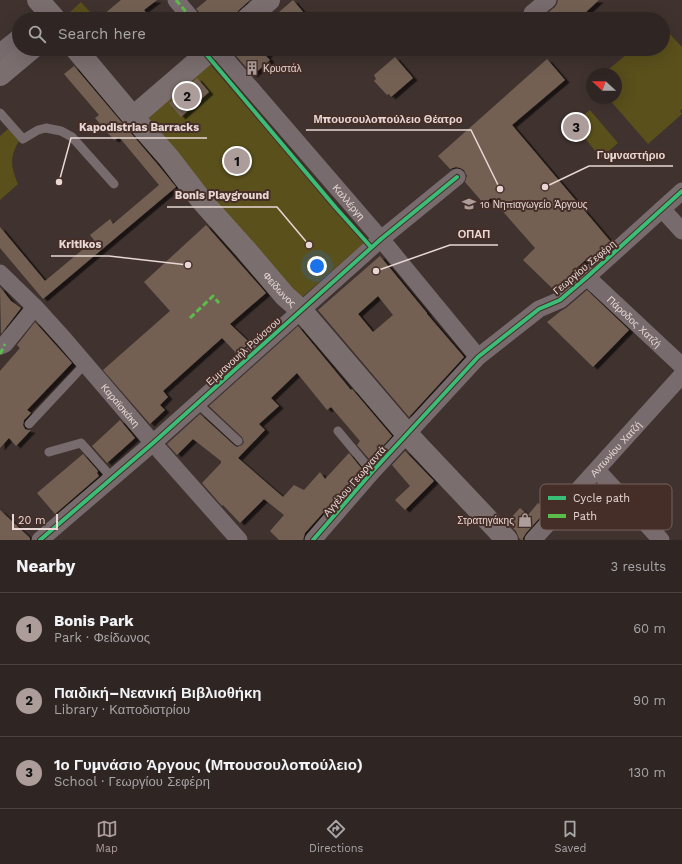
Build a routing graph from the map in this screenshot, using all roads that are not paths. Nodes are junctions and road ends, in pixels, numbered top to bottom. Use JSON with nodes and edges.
{"nodes":[{"id":1,"x":176,"y":0,"type":"edge"},
{"id":2,"x":269,"y":0,"type":"edge"},
{"id":3,"x":548,"y":0,"type":"edge"},
{"id":4,"x":186,"y":12,"type":"edge"},
{"id":5,"x":255,"y":12,"type":"edge"},
{"id":6,"x":533,"y":12,"type":"edge"},
{"id":7,"x":12,"y":43,"type":"edge"},
{"id":8,"x":0,"y":52,"type":"edge"},
{"id":9,"x":23,"y":56,"type":"edge"},
{"id":10,"x":82,"y":56,"type":"edge"},
{"id":11,"x":204,"y":56,"type":"edge"},
{"id":12,"x":223,"y":56,"type":"edge"},
{"id":13,"x":0,"y":75,"type":"edge"},
{"id":14,"x":0,"y":113,"type":"edge"},
{"id":15,"x":133,"y":117,"type":"junction"},
{"id":16,"x":457,"y":177,"type":"dead end"},
{"id":17,"x":114,"y":184,"type":"dead end"},
{"id":18,"x":682,"y":191,"type":"edge"},
{"id":19,"x":662,"y":209,"type":"junction"},
{"id":20,"x":682,"y":231,"type":"edge"},
{"id":21,"x":380,"y":239,"type":"junction"},
{"id":22,"x":0,"y":273,"type":"edge"},
{"id":23,"x":587,"y":277,"type":"junction"},
{"id":24,"x":35,"y":307,"type":"junction"},
{"id":25,"x":301,"y":310,"type":"junction"},
{"id":26,"x":2,"y":348,"type":"edge"},
{"id":27,"x":478,"y":357,"type":"junction"},
{"id":28,"x":85,"y":364,"type":"junction"},
{"id":29,"x":682,"y":374,"type":"edge"},
{"id":30,"x":197,"y":403,"type":"junction"},
{"id":31,"x":29,"y":424,"type":"dead end"},
{"id":32,"x":338,"y":431,"type":"dead end"},
{"id":33,"x":408,"y":434,"type":"junction"},
{"id":34,"x":238,"y":441,"type":"dead end"},
{"id":35,"x":153,"y":443,"type":"junction"},
{"id":36,"x":49,"y":452,"type":"dead end"},
{"id":37,"x":597,"y":470,"type":"junction"},
{"id":38,"x":372,"y":472,"type":"junction"},
{"id":39,"x":112,"y":478,"type":"junction"},
{"id":40,"x":584,"y":484,"type":"edge"},
{"id":41,"x":610,"y":484,"type":"edge"},
{"id":42,"x":542,"y":530,"type":"edge"},
{"id":43,"x":652,"y":530,"type":"edge"},
{"id":44,"x":499,"y":537,"type":"edge"},
{"id":45,"x":40,"y":540,"type":"edge"},
{"id":46,"x":239,"y":540,"type":"edge"},
{"id":47,"x":314,"y":540,"type":"edge"},
{"id":48,"x":533,"y":540,"type":"edge"},
{"id":49,"x":661,"y":540,"type":"edge"}],
"edges":[{"from":1,"to":4,"type":"street"},
{"from":2,"to":5,"type":"main road"},
{"from":3,"to":6,"type":"street"},
{"from":7,"to":8,"type":"street"},
{"from":9,"to":13,"type":"main road"},
{"from":10,"to":15,"type":"main road","name":"Φείδωνος"},
{"from":11,"to":15,"type":"main road"},
{"from":12,"to":21,"type":"street","name":"Καλλέργη"},
{"from":14,"to":17,"type":"lane"},
{"from":15,"to":25,"type":"main road","name":"Φείδωνος"},
{"from":16,"to":21,"type":"street","name":"Εμμανουήλ Ρούσσου"},
{"from":18,"to":19,"type":"street","name":"Γεωργίου Σεφέρη"},
{"from":19,"to":20,"type":"street"},
{"from":19,"to":23,"type":"street","name":"Γεωργίου Σεφέρη"},
{"from":21,"to":25,"type":"street","name":"Εμμανουήλ Ρούσσου"},
{"from":21,"to":27,"type":"street","name":"Καλλέργη"},
{"from":22,"to":24,"type":"street","name":"Καραϊσκάκη"},
{"from":23,"to":27,"type":"street","name":"Γεωργίου Σεφέρη"},
{"from":23,"to":29,"type":"street","name":"Πάροδος Χατζή"},
{"from":24,"to":26,"type":"street"},
{"from":24,"to":28,"type":"street","name":"Καραϊσκάκη"},
{"from":25,"to":30,"type":"street","name":"Εμμανουήλ Ρούσσου"},
{"from":25,"to":33,"type":"main road","name":"Φείδωνος"},
{"from":27,"to":33,"type":"street","name":"Γεωργίου Σεφέρη"},
{"from":28,"to":31,"type":"lane"},
{"from":28,"to":35,"type":"street","name":"Καραϊσκάκη"},
{"from":29,"to":37,"type":"street","name":"Αντωνίου Χατζή"},
{"from":30,"to":34,"type":"lane"},
{"from":30,"to":35,"type":"street","name":"Εμμανουήλ Ρούσσου"},
{"from":32,"to":38,"type":"lane"},
{"from":33,"to":38,"type":"street","name":"Αγγέλου Γεωργαντά"},
{"from":33,"to":44,"type":"main road","name":"Φείδωνος"},
{"from":35,"to":39,"type":"street","name":"Εμμανουήλ Ρούσσου"},
{"from":35,"to":46,"type":"street","name":"Καραϊσκάκη"},
{"from":36,"to":39,"type":"lane"},
{"from":37,"to":40,"type":"street","name":"Αντωνίου Χατζή"},
{"from":37,"to":41,"type":"street"},
{"from":38,"to":47,"type":"street","name":"Αγγέλου Γεωργαντά"},
{"from":39,"to":45,"type":"street","name":"Εμμανουήλ Ρούσσου"},
{"from":42,"to":48,"type":"street","name":"Αντωνίου Χατζή"},
{"from":43,"to":49,"type":"street"}]}
